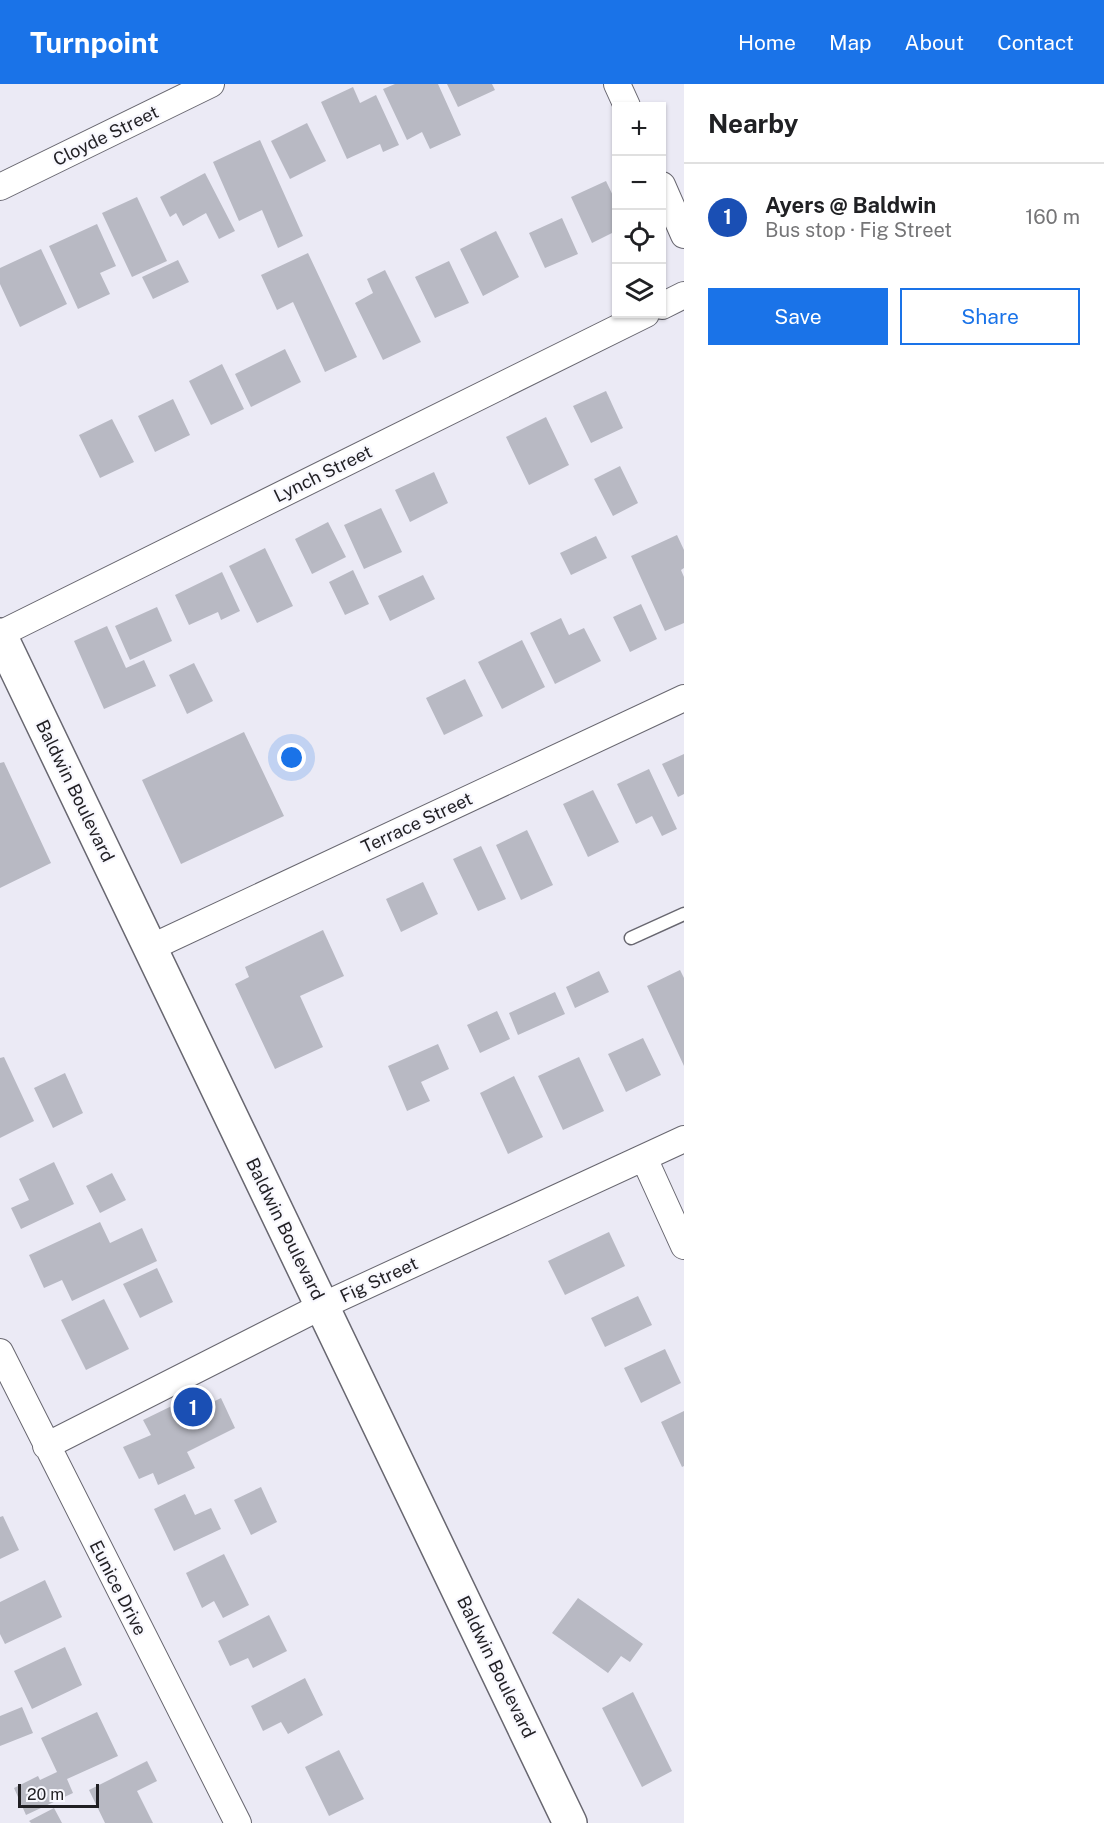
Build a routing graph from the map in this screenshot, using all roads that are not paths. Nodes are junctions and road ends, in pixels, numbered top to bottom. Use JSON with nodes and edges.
{"nodes":[{"id":1,"x":211,"y":84,"type":"edge"},
{"id":2,"x":617,"y":84,"type":"edge"},
{"id":3,"x":625,"y":102,"type":"edge"},
{"id":4,"x":0,"y":187,"type":"edge"},
{"id":5,"x":666,"y":193,"type":"edge"},
{"id":6,"x":684,"y":235,"type":"edge"},
{"id":7,"x":684,"y":295,"type":"edge"},
{"id":8,"x":666,"y":304,"type":"edge"},
{"id":9,"x":638,"y":318,"type":"edge"},
{"id":10,"x":0,"y":634,"type":"edge"},
{"id":11,"x":684,"y":698,"type":"edge"},
{"id":12,"x":684,"y":914,"type":"edge"},
{"id":13,"x":631,"y":938,"type":"dead end"},
{"id":14,"x":150,"y":948,"type":"junction"},
{"id":15,"x":684,"y":1139,"type":"edge"},
{"id":16,"x":644,"y":1158,"type":"junction"},
{"id":17,"x":684,"y":1246,"type":"edge"},
{"id":18,"x":322,"y":1306,"type":"junction"},
{"id":19,"x":0,"y":1352,"type":"edge"},
{"id":20,"x":46,"y":1446,"type":"junction"},
{"id":21,"x":238,"y":1823,"type":"edge"},
{"id":22,"x":570,"y":1823,"type":"edge"}],
"edges":[{"from":1,"to":4,"type":"street","name":"Cloyde Street"},
{"from":2,"to":3,"type":"street"},
{"from":5,"to":6,"type":"street"},
{"from":7,"to":8,"type":"street"},
{"from":9,"to":10,"type":"street","name":"Lynch Street"},
{"from":10,"to":14,"type":"main road","name":"Baldwin Boulevard"},
{"from":11,"to":14,"type":"street","name":"Terrace Street"},
{"from":12,"to":13,"type":"lane"},
{"from":14,"to":18,"type":"main road","name":"Baldwin Boulevard"},
{"from":15,"to":16,"type":"street","name":"Fig Street"},
{"from":16,"to":17,"type":"street"},
{"from":16,"to":18,"type":"street","name":"Fig Street"},
{"from":18,"to":20,"type":"street","name":"Fig Street"},
{"from":18,"to":22,"type":"main road","name":"Baldwin Boulevard"},
{"from":19,"to":20,"type":"street","name":"Eunice Drive"},
{"from":20,"to":21,"type":"street","name":"Eunice Drive"}]}
